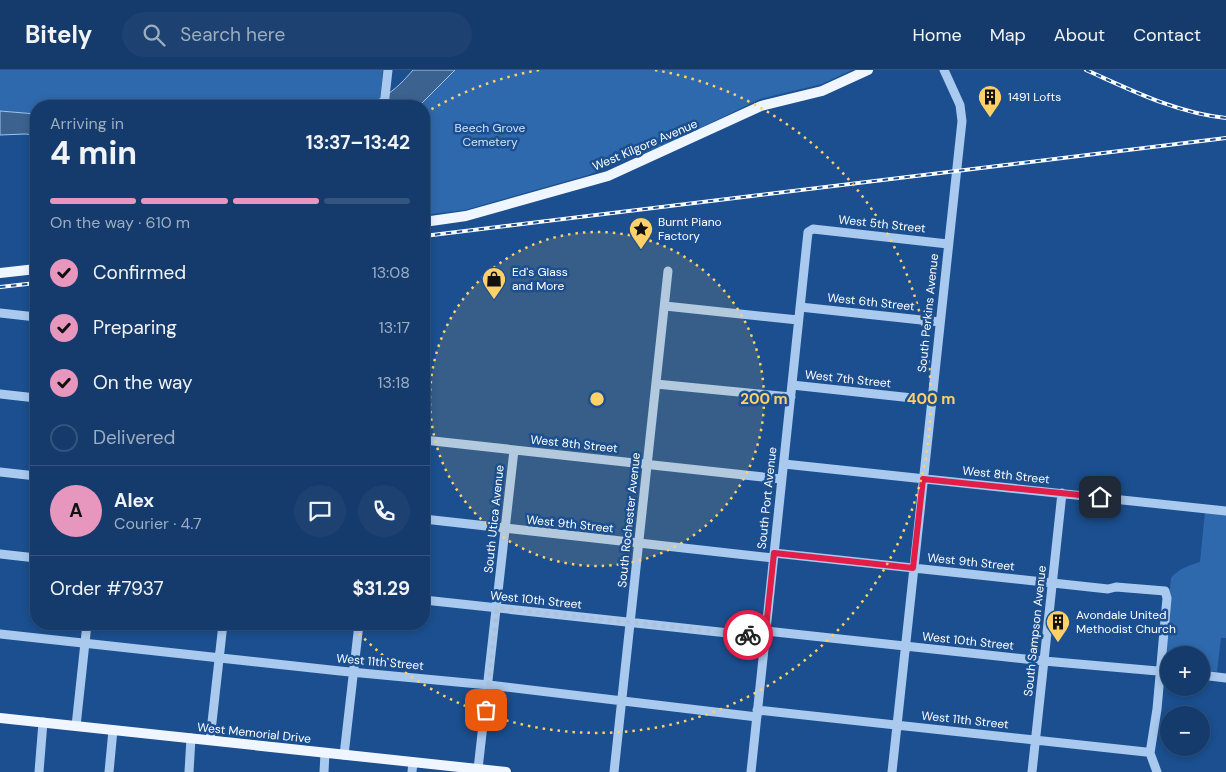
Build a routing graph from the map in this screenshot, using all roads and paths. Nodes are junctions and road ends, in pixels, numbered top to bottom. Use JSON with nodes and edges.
{"nodes":[{"id":1,"x":388,"y":70,"type":"edge"},
{"id":2,"x":868,"y":70,"type":"edge"},
{"id":3,"x":944,"y":70,"type":"edge"},
{"id":4,"x":385,"y":100,"type":"edge"},
{"id":5,"x":430,"y":221,"type":"edge"},
{"id":6,"x":813,"y":229,"type":"joint"},
{"id":7,"x":948,"y":244,"type":"junction"},
{"id":8,"x":30,"y":270,"type":"edge"},
{"id":9,"x":668,"y":272,"type":"dead end"},
{"id":10,"x":0,"y":273,"type":"edge"},
{"id":11,"x":665,"y":306,"type":"junction"},
{"id":12,"x":800,"y":307,"type":"junction"},
{"id":13,"x":0,"y":313,"type":"edge"},
{"id":14,"x":30,"y":316,"type":"edge"},
{"id":15,"x":798,"y":320,"type":"junction"},
{"id":16,"x":940,"y":322,"type":"junction"},
{"id":17,"x":656,"y":384,"type":"junction"},
{"id":18,"x":792,"y":385,"type":"junction"},
{"id":19,"x":0,"y":394,"type":"edge"},
{"id":20,"x":30,"y":397,"type":"edge"},
{"id":21,"x":791,"y":397,"type":"junction"},
{"id":22,"x":931,"y":400,"type":"junction"},
{"id":23,"x":430,"y":441,"type":"edge"},
{"id":24,"x":514,"y":450,"type":"junction"},
{"id":25,"x":648,"y":464,"type":"junction"},
{"id":26,"x":784,"y":464,"type":"junction"},
{"id":27,"x":0,"y":472,"type":"edge"},
{"id":28,"x":30,"y":475,"type":"edge"},
{"id":29,"x":781,"y":479,"type":"junction"},
{"id":30,"x":923,"y":479,"type":"junction"},
{"id":31,"x":1062,"y":493,"type":"junction"},
{"id":32,"x":1226,"y":510,"type":"edge"},
{"id":33,"x":430,"y":520,"type":"edge"},
{"id":34,"x":506,"y":529,"type":"junction"},
{"id":35,"x":639,"y":544,"type":"junction"},
{"id":36,"x":0,"y":554,"type":"edge"},
{"id":37,"x":774,"y":556,"type":"junction"},
{"id":38,"x":30,"y":557,"type":"edge"},
{"id":39,"x":913,"y":568,"type":"junction"},
{"id":40,"x":1052,"y":583,"type":"junction"},
{"id":41,"x":430,"y":601,"type":"edge"},
{"id":42,"x":497,"y":608,"type":"junction"},
{"id":43,"x":631,"y":623,"type":"junction"},
{"id":44,"x":86,"y":630,"type":"edge"},
{"id":45,"x":222,"y":630,"type":"edge"},
{"id":46,"x":358,"y":630,"type":"edge"},
{"id":47,"x":0,"y":634,"type":"edge"},
{"id":48,"x":765,"y":634,"type":"junction"},
{"id":49,"x":85,"y":643,"type":"junction"},
{"id":50,"x":905,"y":646,"type":"junction"},
{"id":51,"x":1165,"y":646,"type":"edge"},
{"id":52,"x":219,"y":658,"type":"junction"},
{"id":53,"x":1044,"y":661,"type":"junction"},
{"id":54,"x":353,"y":672,"type":"junction"},
{"id":55,"x":1160,"y":672,"type":"edge"},
{"id":56,"x":1210,"y":676,"type":"edge"},
{"id":57,"x":1226,"y":678,"type":"edge"},
{"id":58,"x":488,"y":685,"type":"junction"},
{"id":59,"x":1160,"y":696,"type":"edge"},
{"id":60,"x":622,"y":700,"type":"junction"},
{"id":61,"x":757,"y":713,"type":"junction"},
{"id":62,"x":0,"y":718,"type":"edge"},
{"id":63,"x":43,"y":722,"type":"junction"},
{"id":64,"x":897,"y":725,"type":"junction"},
{"id":65,"x":76,"y":726,"type":"junction"},
{"id":66,"x":113,"y":730,"type":"junction"},
{"id":67,"x":191,"y":738,"type":"junction"},
{"id":68,"x":210,"y":740,"type":"junction"},
{"id":69,"x":1036,"y":740,"type":"junction"},
{"id":70,"x":326,"y":753,"type":"junction"},
{"id":71,"x":1150,"y":753,"type":"junction"},
{"id":72,"x":344,"y":755,"type":"junction"},
{"id":73,"x":413,"y":767,"type":"edge"},
{"id":74,"x":478,"y":769,"type":"junction"},
{"id":75,"x":39,"y":772,"type":"edge"},
{"id":76,"x":109,"y":772,"type":"edge"},
{"id":77,"x":188,"y":772,"type":"edge"},
{"id":78,"x":324,"y":772,"type":"edge"},
{"id":79,"x":506,"y":772,"type":"edge"},
{"id":80,"x":614,"y":772,"type":"edge"},
{"id":81,"x":750,"y":772,"type":"edge"},
{"id":82,"x":892,"y":772,"type":"edge"},
{"id":83,"x":1032,"y":772,"type":"edge"},
{"id":84,"x":1157,"y":772,"type":"edge"}],
"edges":[{"from":1,"to":4,"type":"street"},
{"from":2,"to":5,"type":"main road","name":"West Kilgore Avenue"},
{"from":3,"to":7,"type":"street","name":"South Perkins Avenue"},
{"from":6,"to":7,"type":"street","name":"West 5th Street"},
{"from":6,"to":12,"type":"street","name":"South Port Avenue"},
{"from":7,"to":16,"type":"street","name":"South Perkins Avenue"},
{"from":8,"to":10,"type":"main road"},
{"from":9,"to":11,"type":"street","name":"South Rochester Avenue"},
{"from":11,"to":15,"type":"street"},
{"from":11,"to":17,"type":"street","name":"South Rochester Avenue"},
{"from":12,"to":15,"type":"street","name":"South Port Avenue"},
{"from":12,"to":16,"type":"street","name":"West 6th Street"},
{"from":13,"to":14,"type":"street"},
{"from":15,"to":18,"type":"street","name":"South Port Avenue"},
{"from":16,"to":22,"type":"street","name":"South Perkins Avenue"},
{"from":17,"to":21,"type":"street"},
{"from":17,"to":25,"type":"street","name":"South Rochester Avenue"},
{"from":18,"to":21,"type":"street","name":"South Port Avenue"},
{"from":18,"to":22,"type":"street","name":"West 7th Street"},
{"from":19,"to":20,"type":"street"},
{"from":21,"to":26,"type":"street","name":"South Port Avenue"},
{"from":22,"to":30,"type":"street","name":"South Perkins Avenue"},
{"from":23,"to":24,"type":"street","name":"West 8th Street"},
{"from":24,"to":25,"type":"street","name":"West 8th Street"},
{"from":24,"to":34,"type":"street","name":"South Utica Avenue"},
{"from":25,"to":29,"type":"street","name":"West 8th Street"},
{"from":25,"to":35,"type":"street","name":"South Rochester Avenue"},
{"from":26,"to":29,"type":"street","name":"South Port Avenue"},
{"from":26,"to":30,"type":"street","name":"West 8th Street"},
{"from":27,"to":28,"type":"street"},
{"from":29,"to":37,"type":"street","name":"South Port Avenue"},
{"from":30,"to":31,"type":"street","name":"West 8th Street"},
{"from":30,"to":39,"type":"street","name":"South Perkins Avenue"},
{"from":31,"to":32,"type":"street","name":"West 8th Street"},
{"from":31,"to":40,"type":"street","name":"South Sampson Avenue"},
{"from":33,"to":34,"type":"street","name":"West 9th Street"},
{"from":34,"to":35,"type":"street","name":"West 9th Street"},
{"from":34,"to":42,"type":"street","name":"South Utica Avenue"},
{"from":35,"to":37,"type":"street","name":"West 9th Street"},
{"from":35,"to":43,"type":"street","name":"South Rochester Avenue"},
{"from":36,"to":38,"type":"street"},
{"from":37,"to":39,"type":"street","name":"West 9th Street"},
{"from":37,"to":48,"type":"street","name":"South Port Avenue"},
{"from":39,"to":40,"type":"street","name":"West 9th Street"},
{"from":39,"to":50,"type":"street","name":"South Perkins Avenue"},
{"from":40,"to":51,"type":"street","name":"West 9th Street"},
{"from":40,"to":53,"type":"street","name":"South Sampson Avenue"},
{"from":41,"to":42,"type":"street","name":"West 10th Street"},
{"from":42,"to":43,"type":"street","name":"West 10th Street"},
{"from":42,"to":58,"type":"street","name":"South Utica Avenue"},
{"from":43,"to":48,"type":"street","name":"West 10th Street"},
{"from":43,"to":60,"type":"street","name":"South Rochester Avenue"},
{"from":44,"to":49,"type":"street"},
{"from":45,"to":52,"type":"street"},
{"from":46,"to":54,"type":"street"},
{"from":47,"to":49,"type":"street","name":"West 11th Street"},
{"from":48,"to":50,"type":"street","name":"West 10th Street"},
{"from":48,"to":61,"type":"street","name":"South Port Avenue"},
{"from":49,"to":52,"type":"street","name":"West 11th Street"},
{"from":49,"to":65,"type":"street"},
{"from":50,"to":53,"type":"street","name":"West 10th Street"},
{"from":50,"to":64,"type":"street","name":"South Perkins Avenue"},
{"from":52,"to":54,"type":"street","name":"West 11th Street"},
{"from":52,"to":68,"type":"street"},
{"from":53,"to":55,"type":"street","name":"West 10th Street"},
{"from":53,"to":69,"type":"street","name":"South Sampson Avenue"},
{"from":54,"to":58,"type":"street","name":"West 11th Street"},
{"from":54,"to":72,"type":"street"},
{"from":56,"to":57,"type":"street"},
{"from":58,"to":60,"type":"street","name":"West 11th Street"},
{"from":58,"to":74,"type":"street","name":"South Utica Avenue"},
{"from":59,"to":71,"type":"street"},
{"from":60,"to":61,"type":"street","name":"West 11th Street"},
{"from":60,"to":80,"type":"street","name":"South Rochester Avenue"},
{"from":61,"to":64,"type":"street","name":"West 11th Street"},
{"from":61,"to":81,"type":"street","name":"South Port Avenue"},
{"from":62,"to":63,"type":"main road","name":"West Memorial Drive"},
{"from":63,"to":65,"type":"main road","name":"West Memorial Drive"},
{"from":63,"to":75,"type":"street"},
{"from":64,"to":69,"type":"street","name":"West 11th Street"},
{"from":64,"to":82,"type":"street","name":"South Perkins Avenue"},
{"from":65,"to":66,"type":"main road","name":"West Memorial Drive"},
{"from":66,"to":67,"type":"main road","name":"West Memorial Drive"},
{"from":66,"to":76,"type":"street"},
{"from":67,"to":68,"type":"main road","name":"West Memorial Drive"},
{"from":67,"to":77,"type":"street"},
{"from":68,"to":70,"type":"main road","name":"West Memorial Drive"},
{"from":69,"to":71,"type":"street","name":"West 11th Street"},
{"from":69,"to":83,"type":"street","name":"South Sampson Avenue"},
{"from":70,"to":72,"type":"main road","name":"West Memorial Drive"},
{"from":70,"to":78,"type":"street"},
{"from":71,"to":84,"type":"street"},
{"from":72,"to":73,"type":"main road","name":"West Memorial Drive"},
{"from":73,"to":74,"type":"main road","name":"West Memorial Drive"},
{"from":74,"to":79,"type":"main road","name":"West Memorial Drive"}]}
